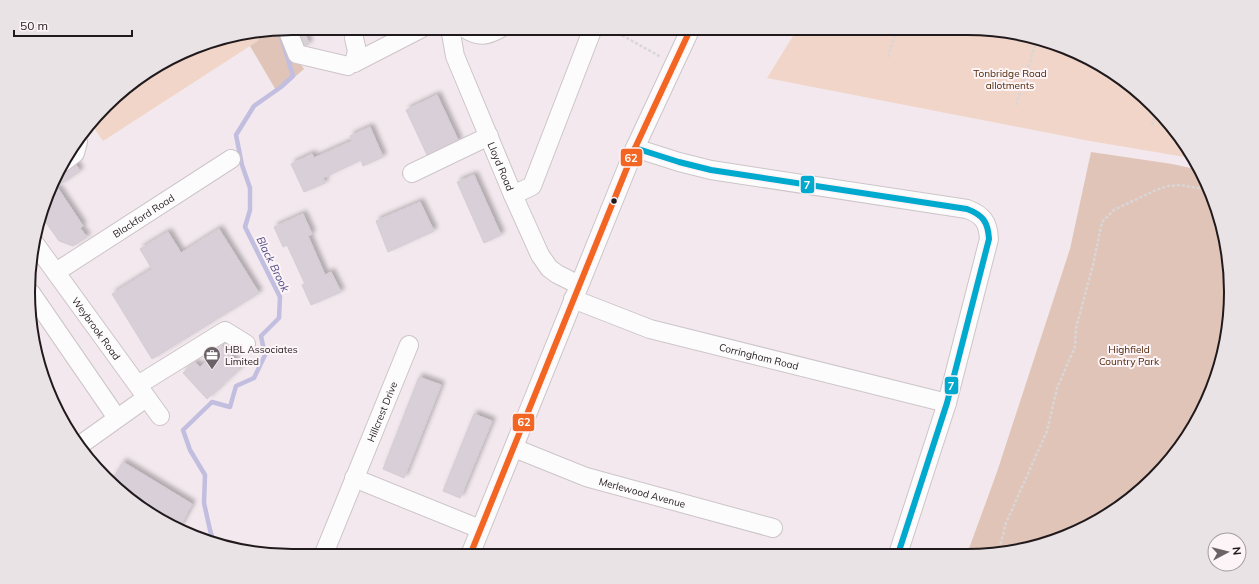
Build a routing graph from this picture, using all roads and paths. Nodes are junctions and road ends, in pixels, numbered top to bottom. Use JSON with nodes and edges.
{"nodes":[{"id":1,"x":289,"y":35,"type":"edge"},
{"id":2,"x":408,"y":35,"type":"edge"},
{"id":3,"x":451,"y":35,"type":"edge"},
{"id":4,"x":590,"y":35,"type":"edge"},
{"id":5,"x":621,"y":35,"type":"edge"},
{"id":6,"x":688,"y":35,"type":"edge"},
{"id":7,"x":895,"y":35,"type":"edge"},
{"id":8,"x":354,"y":38,"type":"dead end"},
{"id":9,"x":1034,"y":44,"type":"edge"},
{"id":10,"x":888,"y":57,"type":"dead end"},
{"id":11,"x":674,"y":64,"type":"junction"},
{"id":12,"x":348,"y":66,"type":"dead end"},
{"id":13,"x":1016,"y":105,"type":"dead end"},
{"id":14,"x":1154,"y":116,"type":"edge"},
{"id":15,"x":1152,"y":125,"type":"dead end"},
{"id":16,"x":489,"y":136,"type":"junction"},
{"id":17,"x":635,"y":148,"type":"junction"},
{"id":18,"x":231,"y":159,"type":"dead end"},
{"id":19,"x":412,"y":173,"type":"dead end"},
{"id":20,"x":1202,"y":189,"type":"edge"},
{"id":21,"x":513,"y":195,"type":"junction"},
{"id":22,"x":39,"y":249,"type":"edge"},
{"id":23,"x":56,"y":272,"type":"junction"},
{"id":24,"x":576,"y":292,"type":"junction"},
{"id":25,"x":35,"y":299,"type":"edge"},
{"id":26,"x":246,"y":344,"type":"dead end"},
{"id":27,"x":409,"y":345,"type":"dead end"},
{"id":28,"x":142,"y":392,"type":"junction"},
{"id":29,"x":947,"y":403,"type":"junction"},
{"id":30,"x":160,"y":416,"type":"dead end"},
{"id":31,"x":117,"y":418,"type":"junction"},
{"id":32,"x":84,"y":442,"type":"edge"},
{"id":33,"x":514,"y":448,"type":"junction"},
{"id":34,"x":354,"y":478,"type":"junction"},
{"id":35,"x":773,"y":528,"type":"dead end"},
{"id":36,"x":480,"y":529,"type":"junction"},
{"id":37,"x":1000,"y":547,"type":"edge"},
{"id":38,"x":326,"y":549,"type":"edge"},
{"id":39,"x":472,"y":549,"type":"edge"},
{"id":40,"x":900,"y":549,"type":"edge"}],
"edges":[{"from":1,"to":12,"type":"street"},
{"from":2,"to":8,"type":"street"},
{"from":3,"to":16,"type":"street","name":"Lloyd Road"},
{"from":4,"to":21,"type":"street"},
{"from":5,"to":11,"type":"path"},
{"from":6,"to":11,"type":"street"},
{"from":7,"to":10,"type":"path"},
{"from":9,"to":13,"type":"path"},
{"from":11,"to":17,"type":"street"},
{"from":14,"to":15,"type":"path"},
{"from":16,"to":19,"type":"street"},
{"from":16,"to":21,"type":"street","name":"Lloyd Road"},
{"from":17,"to":24,"type":"street"},
{"from":17,"to":29,"type":"street"},
{"from":18,"to":23,"type":"street","name":"Blackford Road"},
{"from":20,"to":37,"type":"path"},
{"from":21,"to":24,"type":"street","name":"Lloyd Road"},
{"from":22,"to":23,"type":"street","name":"Weybrook Road"},
{"from":23,"to":28,"type":"street","name":"Weybrook Road"},
{"from":24,"to":29,"type":"street","name":"Corringham Road"},
{"from":24,"to":33,"type":"street"},
{"from":25,"to":31,"type":"street"},
{"from":26,"to":28,"type":"street"},
{"from":27,"to":34,"type":"street","name":"Hillcrest Drive"},
{"from":28,"to":30,"type":"street","name":"Weybrook Road"},
{"from":28,"to":31,"type":"street"},
{"from":29,"to":40,"type":"street"},
{"from":31,"to":32,"type":"street"},
{"from":33,"to":35,"type":"street","name":"Merlewood Avenue"},
{"from":33,"to":36,"type":"street"},
{"from":34,"to":36,"type":"street"},
{"from":34,"to":38,"type":"street","name":"Hillcrest Drive"},
{"from":36,"to":39,"type":"street"}]}
